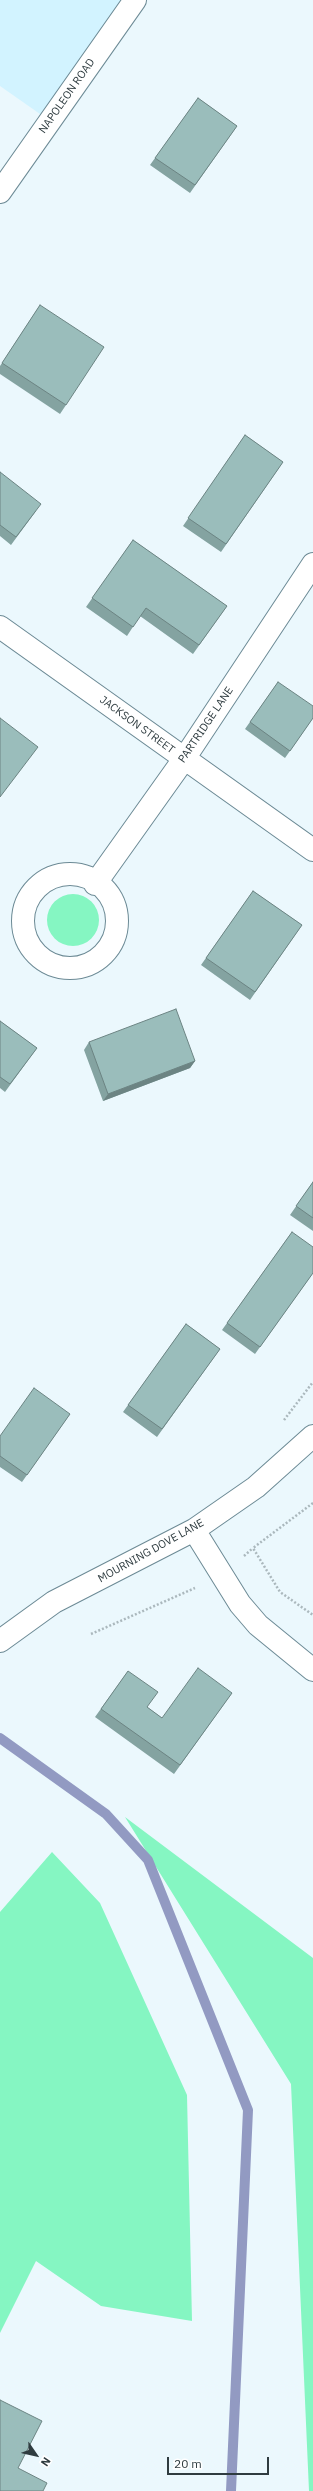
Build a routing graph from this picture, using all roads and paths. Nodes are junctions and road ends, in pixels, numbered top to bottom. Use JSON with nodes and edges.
{"nodes":[{"id":1,"x":134,"y":0,"type":"edge"},
{"id":2,"x":0,"y":192,"type":"edge"},
{"id":3,"x":313,"y":564,"type":"edge"},
{"id":4,"x":0,"y":627,"type":"edge"},
{"id":5,"x":184,"y":759,"type":"junction"},
{"id":6,"x":313,"y":850,"type":"edge"},
{"id":7,"x":95,"y":884,"type":"junction"},
{"id":8,"x":313,"y":1436,"type":"edge"},
{"id":9,"x":313,"y":1503,"type":"edge"},
{"id":10,"x":194,"y":1530,"type":"junction"},
{"id":11,"x":253,"y":1548,"type":"junction"},
{"id":12,"x":222,"y":1576,"type":"junction"},
{"id":13,"x":313,"y":1615,"type":"edge"},
{"id":14,"x":91,"y":1634,"type":"dead end"},
{"id":15,"x":0,"y":1640,"type":"edge"},
{"id":16,"x":313,"y":1670,"type":"edge"}],
"edges":[{"from":1,"to":2,"type":"street","name":"NAPOLEON ROAD"},
{"from":3,"to":5,"type":"street","name":"PARTRIDGE LANE"},
{"from":4,"to":5,"type":"street","name":"JACKSON STREET"},
{"from":5,"to":6,"type":"street","name":"JACKSON STREET"},
{"from":5,"to":7,"type":"street","name":"PARTRIDGE LANE"},
{"from":7,"to":7,"type":"street"},
{"from":8,"to":10,"type":"street","name":"MOURNING DOVE LANE"},
{"from":9,"to":11,"type":"path"},
{"from":10,"to":12,"type":"street"},
{"from":10,"to":15,"type":"street","name":"MOURNING DOVE LANE"},
{"from":11,"to":12,"type":"path"},
{"from":11,"to":13,"type":"path"},
{"from":12,"to":14,"type":"path"},
{"from":12,"to":16,"type":"street"}]}
